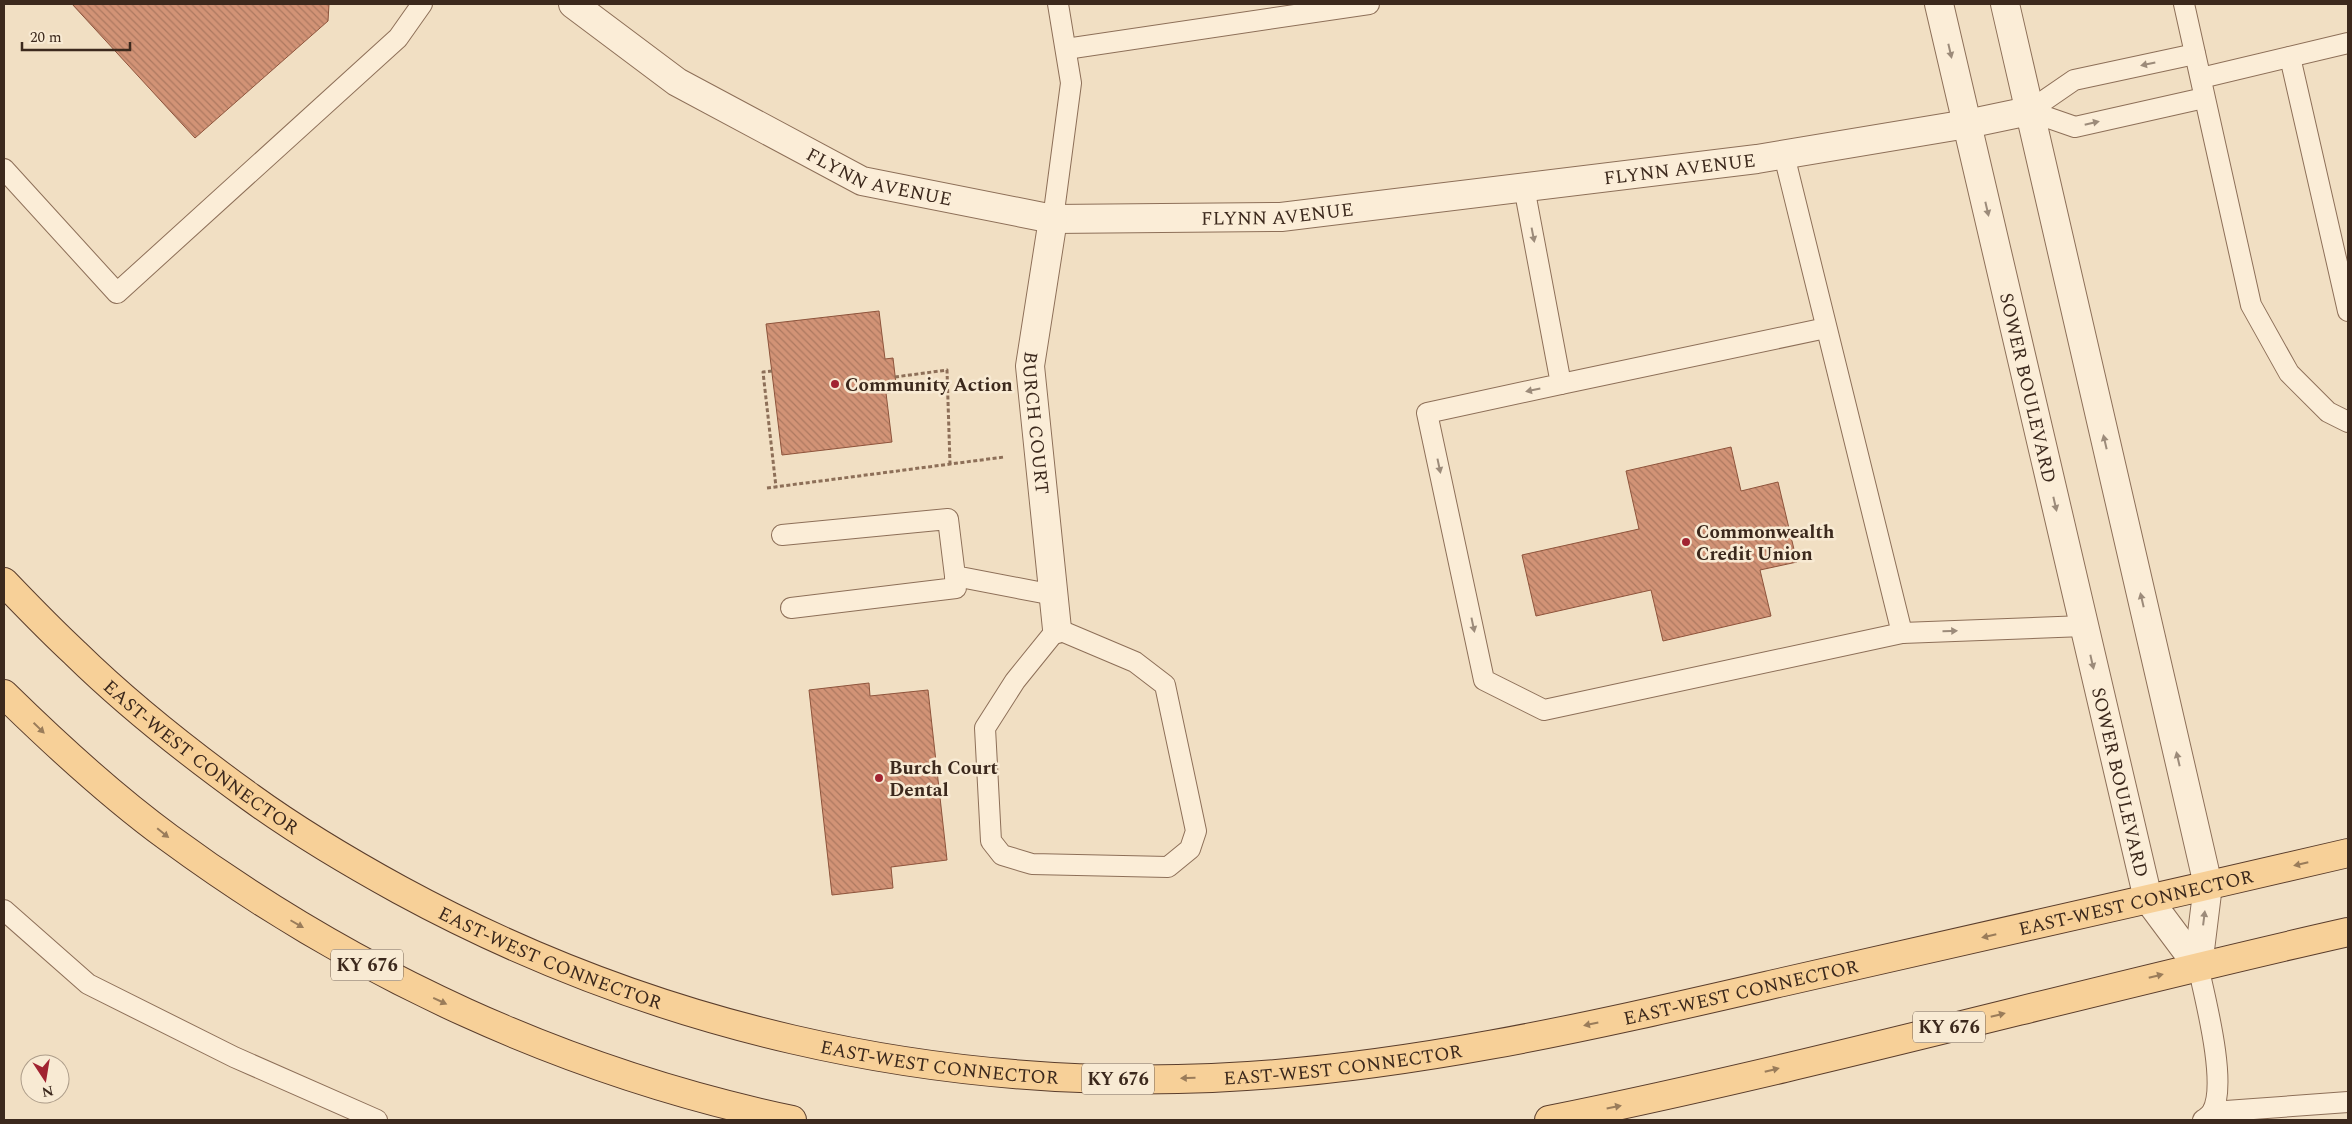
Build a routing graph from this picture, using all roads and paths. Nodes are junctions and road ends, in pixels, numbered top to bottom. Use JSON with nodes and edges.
{"nodes":[{"id":1,"x":422,"y":4,"type":"edge"},
{"id":2,"x":574,"y":4,"type":"edge"},
{"id":3,"x":1058,"y":4,"type":"edge"},
{"id":4,"x":1369,"y":4,"type":"edge"},
{"id":5,"x":1938,"y":4,"type":"edge"},
{"id":6,"x":2005,"y":4,"type":"edge"},
{"id":7,"x":2184,"y":4,"type":"edge"},
{"id":8,"x":2348,"y":43,"type":"edge"},
{"id":9,"x":1066,"y":49,"type":"junction"},
{"id":10,"x":2196,"y":54,"type":"junction"},
{"id":11,"x":2290,"y":57,"type":"junction"},
{"id":12,"x":2201,"y":78,"type":"junction"},
{"id":13,"x":2204,"y":98,"type":"junction"},
{"id":14,"x":2029,"y":110,"type":"junction"},
{"id":15,"x":1967,"y":124,"type":"junction"},
{"id":16,"x":1784,"y":155,"type":"junction"},
{"id":17,"x":4,"y":169,"type":"edge"},
{"id":18,"x":1524,"y":187,"type":"junction"},
{"id":19,"x":1053,"y":219,"type":"junction"},
{"id":20,"x":2348,"y":311,"type":"edge"},
{"id":21,"x":1826,"y":328,"type":"junction"},
{"id":22,"x":772,"y":371,"type":"dead end"},
{"id":23,"x":895,"y":377,"type":"dead end"},
{"id":24,"x":1561,"y":384,"type":"junction"},
{"id":25,"x":2348,"y":422,"type":"edge"},
{"id":26,"x":1004,"y":457,"type":"dead end"},
{"id":27,"x":950,"y":464,"type":"junction"},
{"id":28,"x":776,"y":487,"type":"junction"},
{"id":29,"x":768,"y":488,"type":"dead end"},
{"id":30,"x":782,"y":535,"type":"dead end"},
{"id":31,"x":955,"y":576,"type":"junction"},
{"id":32,"x":4,"y":582,"type":"edge"},
{"id":33,"x":1054,"y":596,"type":"junction"},
{"id":34,"x":791,"y":608,"type":"dead end"},
{"id":35,"x":2084,"y":626,"type":"junction"},
{"id":36,"x":1057,"y":628,"type":"junction"},
{"id":37,"x":1902,"y":633,"type":"junction"},
{"id":38,"x":4,"y":694,"type":"edge"},
{"id":39,"x":2348,"y":853,"type":"edge"},
{"id":40,"x":2208,"y":886,"type":"junction"},
{"id":41,"x":2148,"y":899,"type":"junction"},
{"id":42,"x":4,"y":910,"type":"edge"},
{"id":43,"x":2348,"y":932,"type":"edge"},
{"id":44,"x":2198,"y":966,"type":"junction"},
{"id":45,"x":2348,"y":1102,"type":"edge"},
{"id":46,"x":2208,"y":1116,"type":"edge"},
{"id":47,"x":377,"y":1120,"type":"edge"},
{"id":48,"x":792,"y":1120,"type":"edge"},
{"id":49,"x":1549,"y":1120,"type":"edge"}],
"edges":[{"from":1,"to":17,"type":"lane"},
{"from":2,"to":19,"type":"street","name":"FLYNN AVENUE"},
{"from":3,"to":9,"type":"lane"},
{"from":4,"to":9,"type":"lane"},
{"from":5,"to":15,"type":"street","name":"SOWER BOULEVARD","one_way":true},
{"from":6,"to":14,"type":"street"},
{"from":7,"to":10,"type":"lane"},
{"from":8,"to":11,"type":"lane"},
{"from":9,"to":19,"type":"lane"},
{"from":10,"to":12,"type":"lane"},
{"from":10,"to":14,"type":"lane","one_way":true},
{"from":11,"to":12,"type":"lane"},
{"from":11,"to":20,"type":"lane"},
{"from":12,"to":13,"type":"lane"},
{"from":14,"to":13,"type":"lane","one_way":true},
{"from":13,"to":25,"type":"lane"},
{"from":14,"to":15,"type":"street","name":"FLYNN AVENUE"},
{"from":40,"to":14,"type":"street","one_way":true},
{"from":15,"to":16,"type":"street","name":"FLYNN AVENUE"},
{"from":15,"to":35,"type":"street","name":"SOWER BOULEVARD","one_way":true},
{"from":16,"to":18,"type":"street","name":"FLYNN AVENUE"},
{"from":16,"to":21,"type":"lane"},
{"from":18,"to":19,"type":"street","name":"FLYNN AVENUE"},
{"from":18,"to":24,"type":"lane","one_way":true},
{"from":19,"to":33,"type":"street","name":"BURCH COURT"},
{"from":21,"to":24,"type":"lane"},
{"from":21,"to":37,"type":"lane"},
{"from":22,"to":28,"type":"path"},
{"from":23,"to":27,"type":"path"},
{"from":24,"to":37,"type":"lane","one_way":true},
{"from":26,"to":27,"type":"path"},
{"from":27,"to":28,"type":"path"},
{"from":28,"to":29,"type":"path"},
{"from":30,"to":31,"type":"lane"},
{"from":31,"to":33,"type":"lane"},
{"from":31,"to":34,"type":"lane"},
{"from":41,"to":32,"type":"main road","name":"EAST-WEST CONNECTOR","number":"KY 676","one_way":true},
{"from":33,"to":36,"type":"street","name":"BURCH COURT"},
{"from":37,"to":35,"type":"lane","one_way":true},
{"from":35,"to":41,"type":"street","name":"SOWER BOULEVARD","one_way":true},
{"from":36,"to":36,"type":"lane"},
{"from":38,"to":48,"type":"main road","number":"KY 676","one_way":true},
{"from":39,"to":40,"type":"main road","name":"EAST-WEST CONNECTOR","number":"KY 676","one_way":true},
{"from":40,"to":41,"type":"main road","name":"EAST-WEST CONNECTOR","number":"KY 676"},
{"from":44,"to":40,"type":"street","one_way":true},
{"from":41,"to":44,"type":"street","name":"SOWER BOULEVARD"},
{"from":42,"to":47,"type":"lane"},
{"from":43,"to":44,"type":"main road","number":"KY 676"},
{"from":44,"to":46,"type":"lane"},
{"from":49,"to":44,"type":"main road","number":"KY 676","one_way":true},
{"from":45,"to":46,"type":"lane"}]}
